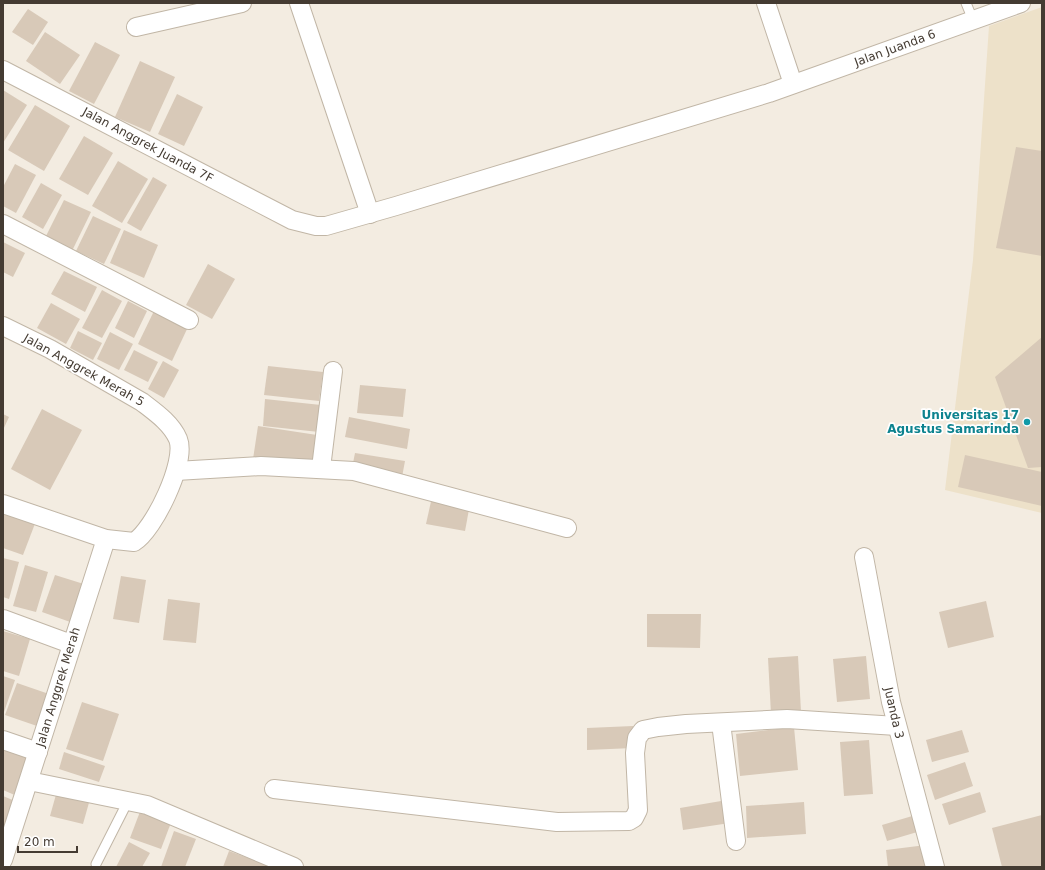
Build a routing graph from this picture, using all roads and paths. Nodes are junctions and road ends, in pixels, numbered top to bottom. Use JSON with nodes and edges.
{"nodes":[{"id":1,"x":242,"y":3,"type":"edge"},
{"id":2,"x":299,"y":3,"type":"edge"},
{"id":3,"x":766,"y":3,"type":"edge"},
{"id":4,"x":966,"y":3,"type":"edge"},
{"id":5,"x":1022,"y":3,"type":"edge"},
{"id":6,"x":973,"y":20,"type":"junction"},
{"id":7,"x":136,"y":27,"type":"dead end"},
{"id":8,"x":3,"y":70,"type":"edge"},
{"id":9,"x":793,"y":84,"type":"junction"},
{"id":10,"x":370,"y":214,"type":"junction"},
{"id":11,"x":3,"y":224,"type":"edge"},
{"id":12,"x":189,"y":320,"type":"dead end"},
{"id":13,"x":3,"y":326,"type":"edge"},
{"id":14,"x":333,"y":372,"type":"dead end"},
{"id":15,"x":320,"y":468,"type":"junction"},
{"id":16,"x":176,"y":472,"type":"junction"},
{"id":17,"x":3,"y":504,"type":"edge"},
{"id":18,"x":567,"y":528,"type":"dead end"},
{"id":19,"x":106,"y":539,"type":"junction"},
{"id":20,"x":864,"y":557,"type":"dead end"},
{"id":21,"x":3,"y":619,"type":"edge"},
{"id":22,"x":71,"y":644,"type":"junction"},
{"id":23,"x":722,"y":723,"type":"junction"},
{"id":24,"x":897,"y":726,"type":"junction"},
{"id":25,"x":3,"y":740,"type":"edge"},
{"id":26,"x":38,"y":752,"type":"junction"},
{"id":27,"x":29,"y":781,"type":"junction"},
{"id":28,"x":274,"y":789,"type":"dead end"},
{"id":29,"x":128,"y":800,"type":"junction"},
{"id":30,"x":736,"y":841,"type":"dead end"},
{"id":31,"x":4,"y":855,"type":"edge"},
{"id":32,"x":96,"y":864,"type":"dead end"},
{"id":33,"x":294,"y":867,"type":"edge"},
{"id":34,"x":935,"y":867,"type":"edge"}],
"edges":[{"from":1,"to":7,"type":"street"},
{"from":2,"to":10,"type":"street"},
{"from":3,"to":9,"type":"street"},
{"from":4,"to":6,"type":"lane"},
{"from":5,"to":6,"type":"street","name":"Jalan Juanda 6"},
{"from":6,"to":9,"type":"street","name":"Jalan Juanda 6"},
{"from":8,"to":10,"type":"street","name":"Jalan Anggrek Juanda 7F"},
{"from":9,"to":10,"type":"street","name":"Jalan Juanda 6"},
{"from":11,"to":12,"type":"street"},
{"from":13,"to":16,"type":"street","name":"Jalan Anggrek Merah 5"},
{"from":14,"to":15,"type":"street"},
{"from":15,"to":16,"type":"street"},
{"from":15,"to":18,"type":"street"},
{"from":16,"to":19,"type":"street","name":"Jalan Anggrek Merah 5"},
{"from":17,"to":19,"type":"street"},
{"from":19,"to":22,"type":"street","name":"Jalan Anggrek Merah"},
{"from":20,"to":24,"type":"street","name":"Juanda 3"},
{"from":21,"to":22,"type":"street"},
{"from":22,"to":26,"type":"street","name":"Jalan Anggrek Merah"},
{"from":23,"to":24,"type":"street"},
{"from":23,"to":28,"type":"street"},
{"from":23,"to":30,"type":"street"},
{"from":24,"to":34,"type":"street","name":"Juanda 3"},
{"from":25,"to":26,"type":"street"},
{"from":26,"to":27,"type":"street","name":"Jalan Anggrek Merah"},
{"from":27,"to":29,"type":"street"},
{"from":27,"to":31,"type":"street","name":"Jalan Anggrek Merah"},
{"from":29,"to":32,"type":"lane"},
{"from":29,"to":33,"type":"street"}]}
